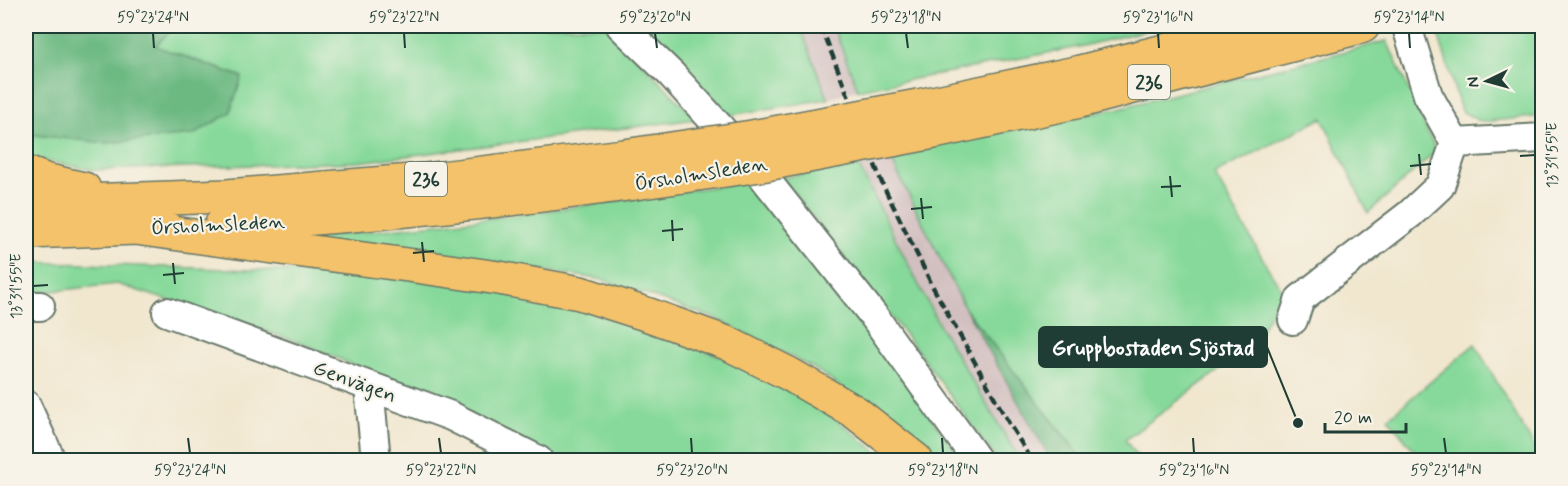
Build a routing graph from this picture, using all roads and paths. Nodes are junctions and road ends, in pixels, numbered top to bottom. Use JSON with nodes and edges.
{"nodes":[{"id":1,"x":621,"y":26,"type":"edge"},
{"id":2,"x":1265,"y":26,"type":"edge"},
{"id":3,"x":1362,"y":26,"type":"edge"},
{"id":4,"x":1407,"y":27,"type":"dead end"},
{"id":5,"x":926,"y":119,"type":"junction"},
{"id":6,"x":1542,"y":138,"type":"edge"},
{"id":7,"x":1455,"y":143,"type":"junction"},
{"id":8,"x":630,"y":170,"type":"junction"},
{"id":9,"x":26,"y":172,"type":"edge"},
{"id":10,"x":127,"y":199,"type":"junction"},
{"id":11,"x":26,"y":202,"type":"edge"},
{"id":12,"x":142,"y":229,"type":"junction"},
{"id":13,"x":26,"y":232,"type":"edge"},
{"id":14,"x":167,"y":312,"type":"dead end"},
{"id":15,"x":1293,"y":320,"type":"dead end"},
{"id":16,"x":369,"y":387,"type":"junction"},
{"id":17,"x":26,"y":405,"type":"edge"},
{"id":18,"x":51,"y":460,"type":"edge"},
{"id":19,"x":376,"y":460,"type":"edge"},
{"id":20,"x":538,"y":460,"type":"edge"},
{"id":21,"x":915,"y":460,"type":"edge"},
{"id":22,"x":977,"y":460,"type":"edge"}],
"edges":[{"from":1,"to":22,"type":"street"},
{"from":2,"to":5,"type":"main road","name":"Örsholmsleden","number":"236"},
{"from":3,"to":5,"type":"main road","name":"Örsholmsleden","number":"236"},
{"from":4,"to":7,"type":"street"},
{"from":5,"to":8,"type":"main road","name":"Örsholmsleden","number":"236","bridge":true},
{"from":6,"to":7,"type":"street"},
{"from":7,"to":15,"type":"street"},
{"from":8,"to":10,"type":"main road","name":"Örsholmsleden","number":"236"},
{"from":8,"to":12,"type":"main road","name":"Örsholmsleden","number":"236"},
{"from":9,"to":10,"type":"main road"},
{"from":10,"to":11,"type":"main road","name":"Örsholmsleden","number":"236"},
{"from":12,"to":13,"type":"main road","name":"Örsholmsleden","number":"236"},
{"from":12,"to":21,"type":"main road"},
{"from":14,"to":16,"type":"street","name":"Genvägen"},
{"from":16,"to":19,"type":"street"},
{"from":16,"to":20,"type":"street","name":"Genvägen"},
{"from":17,"to":18,"type":"street"}]}
